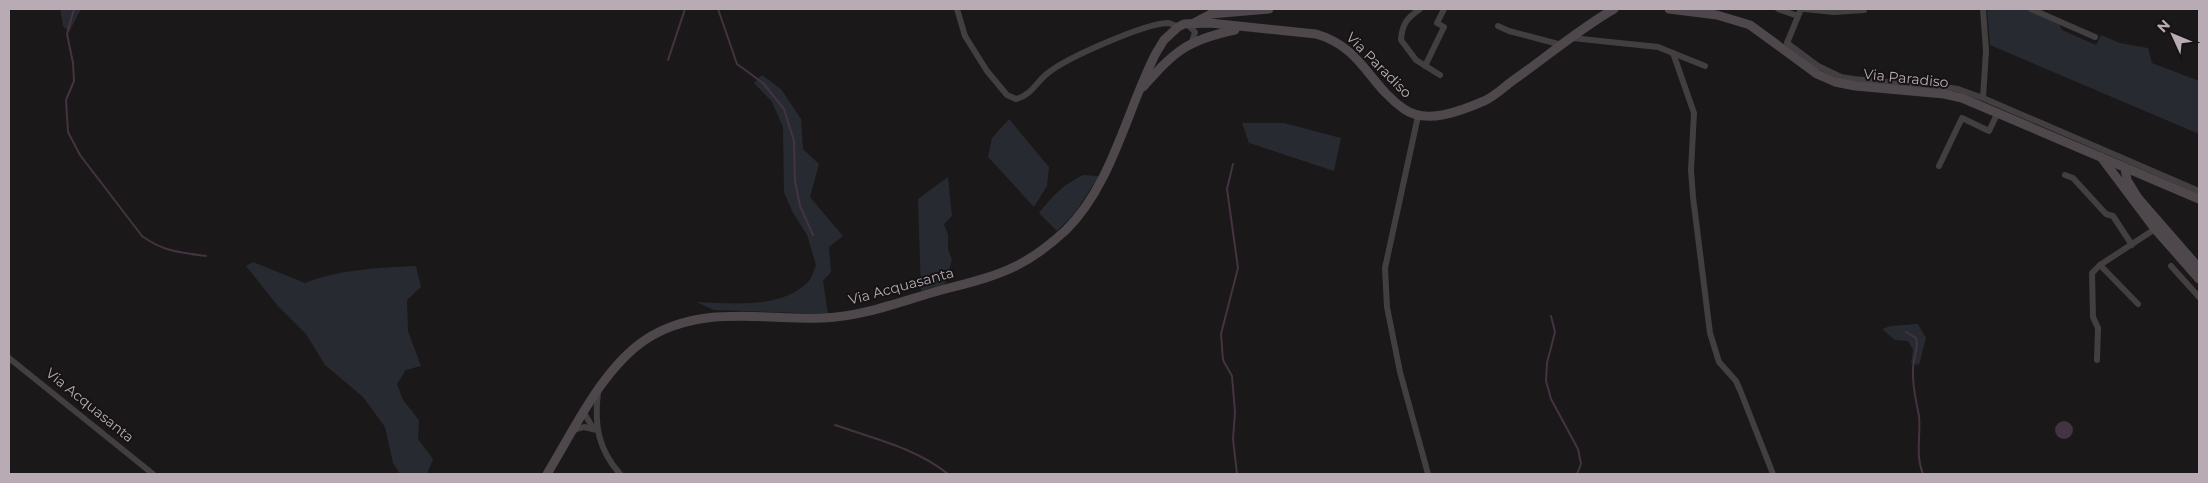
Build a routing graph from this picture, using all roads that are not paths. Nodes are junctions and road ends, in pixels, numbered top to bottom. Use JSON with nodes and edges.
{"nodes":[{"id":1,"x":957,"y":9,"type":"edge"},
{"id":2,"x":1269,"y":9,"type":"edge"},
{"id":3,"x":1420,"y":9,"type":"edge"},
{"id":4,"x":1444,"y":9,"type":"edge"},
{"id":5,"x":1614,"y":9,"type":"edge"},
{"id":6,"x":1669,"y":9,"type":"edge"},
{"id":7,"x":1778,"y":9,"type":"edge"},
{"id":8,"x":1803,"y":9,"type":"edge"},
{"id":9,"x":1983,"y":9,"type":"edge"},
{"id":10,"x":2031,"y":9,"type":"edge"},
{"id":11,"x":1691,"y":10,"type":"edge"},
{"id":12,"x":1864,"y":10,"type":"edge"},
{"id":13,"x":1798,"y":16,"type":"junction"},
{"id":14,"x":1190,"y":24,"type":"junction"},
{"id":15,"x":1498,"y":26,"type":"dead end"},
{"id":16,"x":1243,"y":28,"type":"junction"},
{"id":17,"x":1176,"y":29,"type":"junction"},
{"id":18,"x":2095,"y":37,"type":"dead end"},
{"id":19,"x":1572,"y":38,"type":"junction"},
{"id":20,"x":1189,"y":43,"type":"junction"},
{"id":21,"x":1562,"y":45,"type":"junction"},
{"id":22,"x":1674,"y":53,"type":"junction"},
{"id":23,"x":1425,"y":66,"type":"junction"},
{"id":24,"x":1705,"y":66,"type":"dead end"},
{"id":25,"x":1440,"y":75,"type":"dead end"},
{"id":26,"x":1140,"y":91,"type":"junction"},
{"id":27,"x":1983,"y":98,"type":"junction"},
{"id":28,"x":1998,"y":112,"type":"junction"},
{"id":29,"x":1418,"y":116,"type":"junction"},
{"id":30,"x":2101,"y":157,"type":"junction"},
{"id":31,"x":1939,"y":166,"type":"dead end"},
{"id":32,"x":2126,"y":168,"type":"junction"},
{"id":33,"x":2065,"y":175,"type":"dead end"},
{"id":34,"x":2142,"y":175,"type":"junction"},
{"id":35,"x":2119,"y":181,"type":"junction"},
{"id":36,"x":2132,"y":188,"type":"junction"},
{"id":37,"x":2199,"y":191,"type":"edge"},
{"id":38,"x":2199,"y":199,"type":"edge"},
{"id":39,"x":2155,"y":229,"type":"junction"},
{"id":40,"x":2132,"y":245,"type":"junction"},
{"id":41,"x":2100,"y":265,"type":"junction"},
{"id":42,"x":2171,"y":266,"type":"dead end"},
{"id":43,"x":2199,"y":268,"type":"edge"},
{"id":44,"x":2199,"y":279,"type":"edge"},
{"id":45,"x":2199,"y":297,"type":"edge"},
{"id":46,"x":2138,"y":304,"type":"dead end"},
{"id":47,"x":9,"y":358,"type":"edge"},
{"id":48,"x":2097,"y":360,"type":"dead end"},
{"id":49,"x":598,"y":391,"type":"junction"},
{"id":50,"x":584,"y":413,"type":"junction"},
{"id":51,"x":595,"y":421,"type":"junction"},
{"id":52,"x":595,"y":429,"type":"junction"},
{"id":53,"x":574,"y":430,"type":"junction"},
{"id":54,"x":153,"y":474,"type":"edge"},
{"id":55,"x":547,"y":474,"type":"edge"},
{"id":56,"x":620,"y":474,"type":"edge"},
{"id":57,"x":1428,"y":474,"type":"edge"},
{"id":58,"x":1774,"y":474,"type":"edge"}],
"edges":[{"from":1,"to":17,"type":"street"},
{"from":2,"to":14,"type":"main road"},
{"from":3,"to":23,"type":"street"},
{"from":4,"to":23,"type":"street"},
{"from":5,"to":19,"type":"main road","name":"Via Paradiso"},
{"from":6,"to":11,"type":"main road","name":"Via Paradiso"},
{"from":7,"to":13,"type":"street"},
{"from":8,"to":12,"type":"street"},
{"from":8,"to":13,"type":"street"},
{"from":9,"to":27,"type":"street"},
{"from":10,"to":18,"type":"street"},
{"from":11,"to":28,"type":"main road","name":"Via Paradiso"},
{"from":13,"to":27,"type":"street"},
{"from":14,"to":16,"type":"main road","name":"Via Paradiso"},
{"from":14,"to":17,"type":"main road"},
{"from":14,"to":20,"type":"street"},
{"from":15,"to":21,"type":"street"},
{"from":16,"to":20,"type":"main road","name":"Via Paradiso"},
{"from":16,"to":29,"type":"main road","name":"Via Paradiso"},
{"from":17,"to":20,"type":"main road"},
{"from":17,"to":26,"type":"main road","name":"Via Acquasanta"},
{"from":19,"to":21,"type":"main road","name":"Via Paradiso"},
{"from":19,"to":22,"type":"street"},
{"from":20,"to":26,"type":"main road","name":"Via Acquasanta"},
{"from":21,"to":29,"type":"main road","name":"Via Paradiso"},
{"from":22,"to":24,"type":"street"},
{"from":22,"to":58,"type":"street"},
{"from":23,"to":25,"type":"street"},
{"from":26,"to":49,"type":"main road","name":"Via Acquasanta"},
{"from":27,"to":37,"type":"street"},
{"from":28,"to":30,"type":"main road","name":"Via Paradiso"},
{"from":28,"to":31,"type":"street"},
{"from":29,"to":57,"type":"street"},
{"from":30,"to":32,"type":"main road","name":"Via Paradiso"},
{"from":30,"to":35,"type":"main road"},
{"from":32,"to":34,"type":"main road","name":"Via Paradiso"},
{"from":32,"to":35,"type":"main road"},
{"from":32,"to":36,"type":"main road"},
{"from":33,"to":40,"type":"street"},
{"from":34,"to":36,"type":"main road"},
{"from":34,"to":38,"type":"main road","name":"Via Paradiso"},
{"from":35,"to":39,"type":"main road"},
{"from":36,"to":43,"type":"main road"},
{"from":39,"to":40,"type":"street"},
{"from":39,"to":44,"type":"main road"},
{"from":40,"to":41,"type":"street"},
{"from":41,"to":46,"type":"street"},
{"from":41,"to":48,"type":"street"},
{"from":42,"to":45,"type":"street"},
{"from":47,"to":54,"type":"street","name":"Via Acquasanta"},
{"from":49,"to":50,"type":"main road","name":"Via Acquasanta"},
{"from":49,"to":51,"type":"street","name":"Via Acquasanta"},
{"from":50,"to":51,"type":"street"},
{"from":50,"to":52,"type":"street","name":"Via Acquasanta"},
{"from":50,"to":53,"type":"main road","name":"Via Acquasanta"},
{"from":51,"to":52,"type":"street","name":"Via Acquasanta"},
{"from":52,"to":53,"type":"street"},
{"from":52,"to":56,"type":"street","name":"Via Acquasanta"},
{"from":53,"to":55,"type":"main road","name":"Via Acquasanta"}]}
